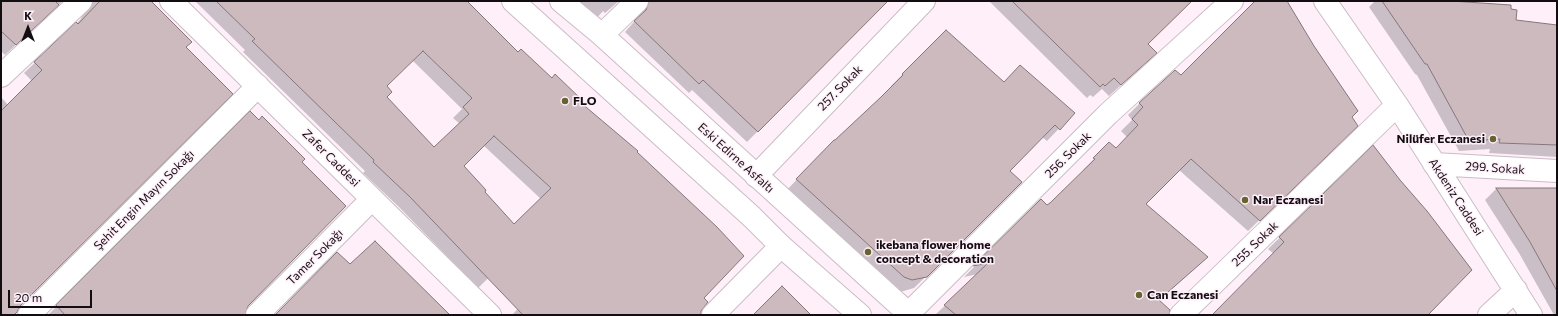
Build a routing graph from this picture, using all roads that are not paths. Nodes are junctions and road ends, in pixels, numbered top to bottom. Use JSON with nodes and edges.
{"nodes":[{"id":1,"x":81,"y":1,"type":"edge"},
{"id":2,"x":172,"y":1,"type":"edge"},
{"id":3,"x":513,"y":1,"type":"edge"},
{"id":4,"x":561,"y":1,"type":"edge"},
{"id":5,"x":637,"y":1,"type":"edge"},
{"id":6,"x":924,"y":1,"type":"edge"},
{"id":7,"x":1232,"y":1,"type":"edge"},
{"id":8,"x":1325,"y":1,"type":"edge"},
{"id":9,"x":602,"y":36,"type":"junction"},
{"id":10,"x":2,"y":73,"type":"edge"},
{"id":11,"x":258,"y":86,"type":"junction"},
{"id":12,"x":1397,"y":106,"type":"junction"},
{"id":13,"x":1434,"y":164,"type":"junction"},
{"id":14,"x":1557,"y":171,"type":"edge"},
{"id":15,"x":756,"y":176,"type":"junction"},
{"id":16,"x":372,"y":199,"type":"junction"},
{"id":17,"x":752,"y":217,"type":"junction"},
{"id":18,"x":781,"y":246,"type":"junction"},
{"id":19,"x":1516,"y":290,"type":"junction"},
{"id":20,"x":479,"y":311,"type":"edge"},
{"id":21,"x":909,"y":314,"type":"edge"},
{"id":22,"x":29,"y":315,"type":"edge"},
{"id":23,"x":257,"y":315,"type":"edge"},
{"id":24,"x":713,"y":315,"type":"edge"},
{"id":25,"x":860,"y":315,"type":"edge"},
{"id":26,"x":1181,"y":315,"type":"edge"},
{"id":27,"x":1489,"y":315,"type":"edge"},
{"id":28,"x":1531,"y":315,"type":"edge"}],
"edges":[{"from":1,"to":10,"type":"street"},
{"from":2,"to":11,"type":"street","name":"Zafer Caddesi"},
{"from":3,"to":17,"type":"street"},
{"from":4,"to":9,"type":"street","name":"Eski Edirne Asfaltı"},
{"from":5,"to":9,"type":"street"},
{"from":6,"to":15,"type":"street","name":"257. Sokak"},
{"from":7,"to":21,"type":"street","name":"256. Sokak"},
{"from":8,"to":12,"type":"street","name":"Akdeniz Caddesi"},
{"from":9,"to":15,"type":"street","name":"Eski Edirne Asfaltı"},
{"from":11,"to":16,"type":"street","name":"Zafer Caddesi"},
{"from":11,"to":22,"type":"street","name":"Şehit Engin Mayın Sokağı"},
{"from":12,"to":13,"type":"street","name":"Akdeniz Caddesi"},
{"from":12,"to":26,"type":"street","name":"255. Sokak"},
{"from":13,"to":14,"type":"street","name":"299. Sokak"},
{"from":13,"to":19,"type":"street","name":"Akdeniz Caddesi"},
{"from":15,"to":17,"type":"street"},
{"from":15,"to":21,"type":"street","name":"Eski Edirne Asfaltı"},
{"from":16,"to":20,"type":"street","name":"Zafer Caddesi"},
{"from":16,"to":23,"type":"street","name":"Tamer Sokağı"},
{"from":17,"to":18,"type":"street"},
{"from":18,"to":24,"type":"street"},
{"from":18,"to":25,"type":"street"},
{"from":19,"to":27,"type":"street"},
{"from":19,"to":28,"type":"street","name":"Akdeniz Caddesi"}]}
